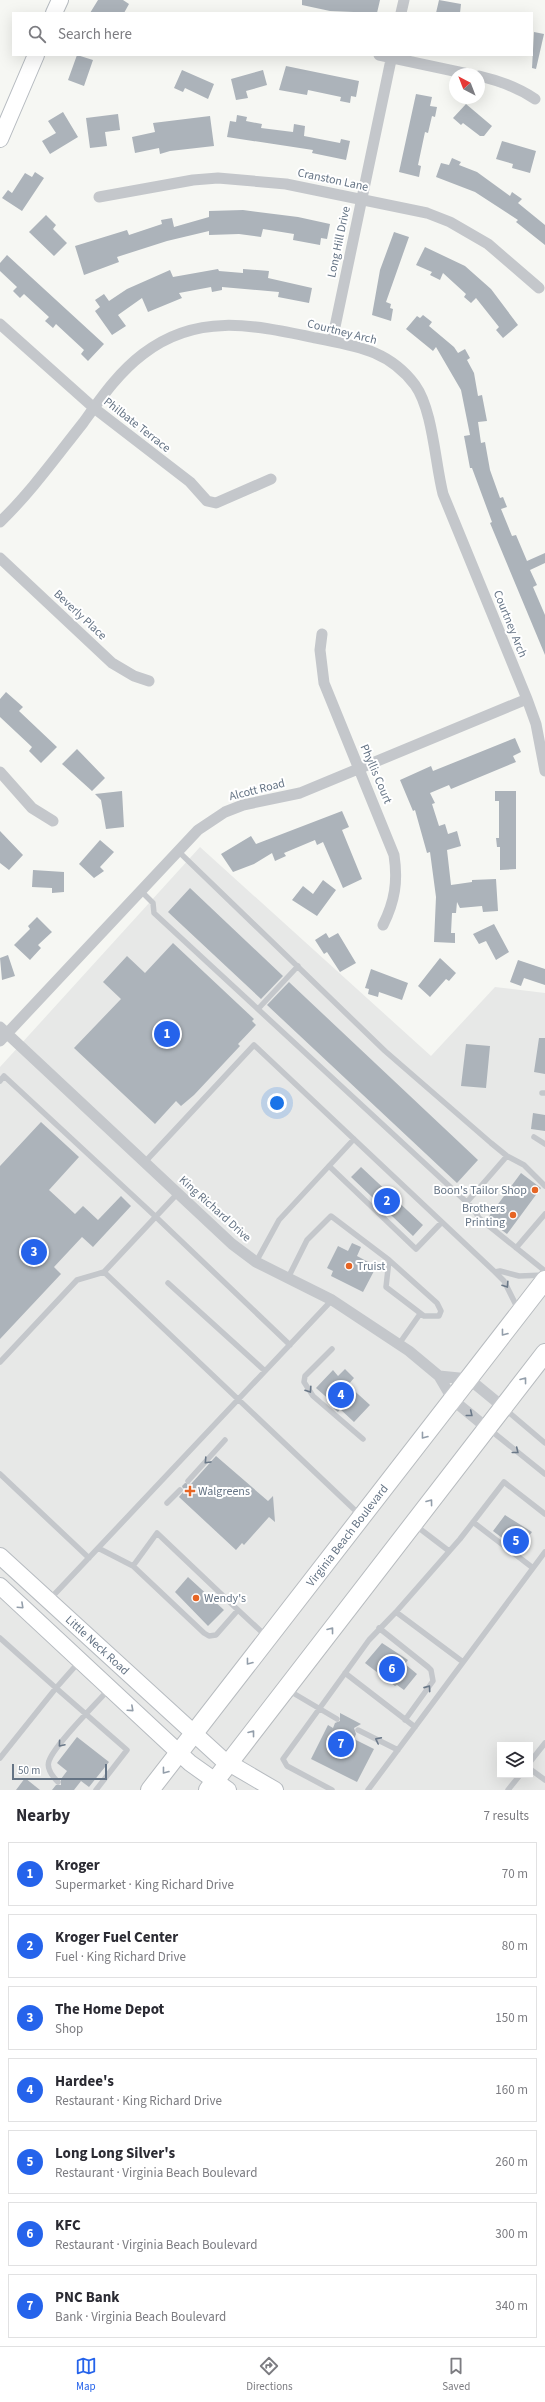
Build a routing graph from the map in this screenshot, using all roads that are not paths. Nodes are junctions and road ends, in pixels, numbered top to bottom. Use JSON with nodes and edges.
{"nodes":[{"id":1,"x":60,"y":0,"type":"edge"},
{"id":2,"x":404,"y":0,"type":"edge"},
{"id":3,"x":54,"y":12,"type":"edge"},
{"id":4,"x":401,"y":12,"type":"edge"},
{"id":5,"x":36,"y":56,"type":"edge"},
{"id":6,"x":392,"y":56,"type":"edge"},
{"id":7,"x":449,"y":70,"type":"edge"},
{"id":8,"x":485,"y":78,"type":"edge"},
{"id":9,"x":535,"y":99,"type":"dead end"},
{"id":10,"x":0,"y":139,"type":"edge"},
{"id":11,"x":99,"y":197,"type":"dead end"},
{"id":12,"x":361,"y":200,"type":"junction"},
{"id":13,"x":539,"y":288,"type":"dead end"},
{"id":14,"x":0,"y":324,"type":"edge"},
{"id":15,"x":332,"y":341,"type":"junction"},
{"id":16,"x":94,"y":408,"type":"junction"},
{"id":17,"x":271,"y":480,"type":"dead end"},
{"id":18,"x":0,"y":522,"type":"edge"},
{"id":19,"x":0,"y":558,"type":"edge"},
{"id":20,"x":322,"y":634,"type":"dead end"},
{"id":21,"x":149,"y":681,"type":"dead end"},
{"id":22,"x":527,"y":699,"type":"junction"},
{"id":23,"x":358,"y":768,"type":"junction"},
{"id":24,"x":545,"y":771,"type":"edge"},
{"id":25,"x":0,"y":772,"type":"edge"},
{"id":26,"x":53,"y":821,"type":"dead end"},
{"id":27,"x":178,"y":851,"type":"junction"},
{"id":28,"x":141,"y":891,"type":"junction"},
{"id":29,"x":383,"y":925,"type":"dead end"},
{"id":30,"x":298,"y":966,"type":"junction"},
{"id":31,"x":258,"y":1009,"type":"junction"},
{"id":32,"x":2,"y":1034,"type":"edge"},
{"id":33,"x":0,"y":1081,"type":"edge"},
{"id":34,"x":534,"y":1137,"type":"dead end"},
{"id":35,"x":354,"y":1139,"type":"junction"},
{"id":36,"x":545,"y":1144,"type":"edge"},
{"id":37,"x":507,"y":1156,"type":"junction"},
{"id":38,"x":144,"y":1163,"type":"junction"},
{"id":39,"x":328,"y":1166,"type":"junction"},
{"id":40,"x":545,"y":1186,"type":"edge"},
{"id":41,"x":177,"y":1194,"type":"junction"},
{"id":42,"x":467,"y":1202,"type":"junction"},
{"id":43,"x":545,"y":1214,"type":"edge"},
{"id":44,"x":156,"y":1217,"type":"junction"},
{"id":45,"x":442,"y":1222,"type":"junction"},
{"id":46,"x":516,"y":1248,"type":"junction"},
{"id":47,"x":389,"y":1260,"type":"junction"},
{"id":48,"x":256,"y":1262,"type":"junction"},
{"id":49,"x":545,"y":1271,"type":"edge"},
{"id":50,"x":104,"y":1272,"type":"junction"},
{"id":51,"x":496,"y":1272,"type":"junction"},
{"id":52,"x":545,"y":1275,"type":"edge"},
{"id":53,"x":288,"y":1278,"type":"junction"},
{"id":54,"x":545,"y":1280,"type":"edge"},
{"id":55,"x":168,"y":1283,"type":"dead end"},
{"id":56,"x":332,"y":1300,"type":"junction"},
{"id":57,"x":520,"y":1313,"type":"junction"},
{"id":58,"x":420,"y":1314,"type":"junction"},
{"id":59,"x":399,"y":1344,"type":"junction"},
{"id":60,"x":290,"y":1345,"type":"junction"},
{"id":61,"x":332,"y":1349,"type":"dead end"},
{"id":62,"x":545,"y":1353,"type":"edge"},
{"id":63,"x":0,"y":1362,"type":"edge"},
{"id":64,"x":265,"y":1371,"type":"junction"},
{"id":65,"x":439,"y":1376,"type":"junction"},
{"id":66,"x":469,"y":1379,"type":"junction"},
{"id":67,"x":238,"y":1400,"type":"junction"},
{"id":68,"x":453,"y":1400,"type":"junction"},
{"id":69,"x":503,"y":1407,"type":"junction"},
{"id":70,"x":487,"y":1428,"type":"junction"},
{"id":71,"x":363,"y":1439,"type":"dead end"},
{"id":72,"x":225,"y":1440,"type":"dead end"},
{"id":73,"x":545,"y":1443,"type":"edge"},
{"id":74,"x":0,"y":1474,"type":"edge"},
{"id":75,"x":545,"y":1474,"type":"edge"},
{"id":76,"x":188,"y":1481,"type":"dead end"},
{"id":77,"x":180,"y":1490,"type":"dead end"},
{"id":78,"x":167,"y":1503,"type":"dead end"},
{"id":79,"x":545,"y":1514,"type":"edge"},
{"id":80,"x":362,"y":1517,"type":"junction"},
{"id":81,"x":473,"y":1522,"type":"junction"},
{"id":82,"x":413,"y":1524,"type":"junction"},
{"id":83,"x":98,"y":1548,"type":"junction"},
{"id":84,"x":449,"y":1551,"type":"junction"},
{"id":85,"x":545,"y":1552,"type":"edge"},
{"id":86,"x":0,"y":1556,"type":"edge"},
{"id":87,"x":89,"y":1558,"type":"junction"},
{"id":88,"x":133,"y":1566,"type":"junction"},
{"id":89,"x":534,"y":1568,"type":"junction"},
{"id":90,"x":0,"y":1586,"type":"edge"},
{"id":91,"x":48,"y":1601,"type":"junction"},
{"id":92,"x":238,"y":1610,"type":"junction"},
{"id":93,"x":396,"y":1612,"type":"junction"},
{"id":94,"x":379,"y":1628,"type":"junction"},
{"id":95,"x":268,"y":1638,"type":"junction"},
{"id":96,"x":1,"y":1641,"type":"edge"},
{"id":97,"x":80,"y":1661,"type":"junction"},
{"id":98,"x":463,"y":1662,"type":"junction"},
{"id":99,"x":345,"y":1673,"type":"junction"},
{"id":100,"x":56,"y":1688,"type":"junction"},
{"id":101,"x":286,"y":1688,"type":"junction"},
{"id":102,"x":109,"y":1689,"type":"junction"},
{"id":103,"x":318,"y":1710,"type":"junction"},
{"id":104,"x":86,"y":1714,"type":"junction"},
{"id":105,"x":337,"y":1719,"type":"dead end"},
{"id":106,"x":405,"y":1720,"type":"junction"},
{"id":107,"x":415,"y":1727,"type":"junction"},
{"id":108,"x":358,"y":1730,"type":"dead end"},
{"id":109,"x":193,"y":1735,"type":"junction"},
{"id":110,"x":545,"y":1743,"type":"edge"},
{"id":111,"x":398,"y":1750,"type":"junction"},
{"id":112,"x":179,"y":1753,"type":"junction"},
{"id":113,"x":0,"y":1758,"type":"edge"},
{"id":114,"x":533,"y":1758,"type":"edge"},
{"id":115,"x":228,"y":1764,"type":"junction"},
{"id":116,"x":533,"y":1771,"type":"edge"},
{"id":117,"x":518,"y":1778,"type":"edge"},
{"id":118,"x":545,"y":1780,"type":"edge"},
{"id":119,"x":58,"y":1782,"type":"dead end"},
{"id":120,"x":217,"y":1787,"type":"edge"},
{"id":121,"x":370,"y":1789,"type":"edge"},
{"id":122,"x":96,"y":1790,"type":"edge"},
{"id":123,"x":150,"y":1790,"type":"edge"},
{"id":124,"x":275,"y":1790,"type":"edge"},
{"id":125,"x":332,"y":1790,"type":"edge"},
{"id":126,"x":508,"y":1790,"type":"edge"}],
"edges":[{"from":1,"to":3,"type":"street"},
{"from":2,"to":4,"type":"street"},
{"from":5,"to":10,"type":"street"},
{"from":6,"to":7,"type":"street"},
{"from":6,"to":12,"type":"street","name":"Long Hill Drive"},
{"from":8,"to":9,"type":"street"},
{"from":11,"to":12,"type":"street","name":"Cranston Lane"},
{"from":12,"to":13,"type":"street","name":"Cranston Lane"},
{"from":12,"to":15,"type":"street","name":"Long Hill Drive"},
{"from":14,"to":16,"type":"street","name":"Philbate Terrace"},
{"from":15,"to":16,"type":"street","name":"Courtney Arch"},
{"from":15,"to":22,"type":"street","name":"Courtney Arch"},
{"from":16,"to":17,"type":"street","name":"Philbate Terrace"},
{"from":16,"to":18,"type":"street","name":"Courtney Arch"},
{"from":19,"to":21,"type":"street","name":"Beverly Place"},
{"from":20,"to":23,"type":"street","name":"Phyllis Court"},
{"from":22,"to":23,"type":"street","name":"Alcott Road"},
{"from":22,"to":24,"type":"street","name":"Courtney Arch"},
{"from":23,"to":27,"type":"street","name":"Alcott Road"},
{"from":23,"to":29,"type":"street","name":"Phyllis Court"},
{"from":25,"to":26,"type":"street"},
{"from":27,"to":28,"type":"street","name":"Alcott Road"},
{"from":27,"to":30,"type":"lane"},
{"from":28,"to":31,"type":"lane"},
{"from":28,"to":32,"type":"street","name":"Alcott Road"},
{"from":30,"to":31,"type":"lane"},
{"from":30,"to":37,"type":"lane"},
{"from":31,"to":42,"type":"lane"},
{"from":32,"to":38,"type":"street","name":"King Richard Drive"},
{"from":33,"to":44,"type":"lane"},
{"from":34,"to":36,"type":"lane"},
{"from":35,"to":38,"type":"lane"},
{"from":35,"to":39,"type":"lane"},
{"from":35,"to":45,"type":"lane"},
{"from":37,"to":40,"type":"lane"},
{"from":37,"to":42,"type":"lane"},
{"from":38,"to":41,"type":"street","name":"King Richard Drive"},
{"from":39,"to":45,"type":"lane"},
{"from":39,"to":48,"type":"lane"},
{"from":41,"to":44,"type":"lane"},
{"from":41,"to":48,"type":"street","name":"King Richard Drive"},
{"from":42,"to":46,"type":"lane"},
{"from":43,"to":46,"type":"lane"},
{"from":44,"to":50,"type":"lane"},
{"from":44,"to":60,"type":"lane"},
{"from":45,"to":51,"type":"lane"},
{"from":46,"to":49,"type":"lane"},
{"from":47,"to":53,"type":"lane"},
{"from":47,"to":58,"type":"lane"},
{"from":47,"to":58,"type":"lane"},
{"from":48,"to":53,"type":"street","name":"King Richard Drive"},
{"from":50,"to":63,"type":"lane"},
{"from":50,"to":67,"type":"lane"},
{"from":51,"to":52,"type":"lane"},
{"from":51,"to":57,"type":"lane","one_way":true},
{"from":53,"to":56,"type":"street","name":"King Richard Drive"},
{"from":54,"to":57,"type":"main road","name":"Virginia Beach Boulevard"},
{"from":55,"to":64,"type":"lane"},
{"from":56,"to":59,"type":"street","name":"King Richard Drive"},
{"from":56,"to":60,"type":"lane"},
{"from":57,"to":66,"type":"main road","name":"Virginia Beach Boulevard","one_way":true},
{"from":58,"to":59,"type":"lane"},
{"from":59,"to":65,"type":"street","name":"King Richard Drive"},
{"from":60,"to":64,"type":"lane"},
{"from":61,"to":71,"type":"lane","one_way":true},
{"from":69,"to":62,"type":"main road","one_way":true},
{"from":64,"to":67,"type":"lane"},
{"from":65,"to":66,"type":"street"},
{"from":65,"to":68,"type":"street","name":"King Richard Drive"},
{"from":66,"to":68,"type":"main road","name":"Virginia Beach Boulevard"},
{"from":66,"to":69,"type":"street"},
{"from":67,"to":80,"type":"lane"},
{"from":67,"to":83,"type":"lane"},
{"from":68,"to":70,"type":"street","one_way":true},
{"from":68,"to":80,"type":"main road","name":"Virginia Beach Boulevard","one_way":true},
{"from":69,"to":70,"type":"main road"},
{"from":69,"to":73,"type":"lane"},
{"from":70,"to":75,"type":"lane","one_way":true},
{"from":82,"to":70,"type":"main road","one_way":true},
{"from":72,"to":76,"type":"lane","one_way":true},
{"from":74,"to":87,"type":"lane"},
{"from":77,"to":78,"type":"lane"},
{"from":79,"to":81,"type":"lane"},
{"from":80,"to":95,"type":"main road","name":"Virginia Beach Boulevard"},
{"from":81,"to":84,"type":"lane"},
{"from":81,"to":89,"type":"lane"},
{"from":82,"to":84,"type":"lane"},
{"from":101,"to":82,"type":"main road","one_way":true},
{"from":83,"to":87,"type":"lane"},
{"from":83,"to":88,"type":"lane"},
{"from":84,"to":93,"type":"lane"},
{"from":85,"to":89,"type":"lane"},
{"from":86,"to":91,"type":"street","name":"Little Neck Road"},
{"from":87,"to":91,"type":"lane"},
{"from":88,"to":92,"type":"lane"},
{"from":88,"to":92,"type":"lane"},
{"from":89,"to":98,"type":"lane"},
{"from":90,"to":97,"type":"street","name":"Little Neck Road","one_way":true},
{"from":91,"to":109,"type":"street","name":"Little Neck Road"},
{"from":92,"to":95,"type":"lane"},
{"from":93,"to":94,"type":"lane"},
{"from":93,"to":98,"type":"lane"},
{"from":94,"to":99,"type":"lane"},
{"from":106,"to":94,"type":"lane","one_way":true},
{"from":95,"to":109,"type":"main road","name":"Virginia Beach Boulevard","one_way":true},
{"from":96,"to":100,"type":"lane"},
{"from":97,"to":100,"type":"lane"},
{"from":97,"to":102,"type":"street","name":"Little Neck Road"},
{"from":98,"to":107,"type":"lane"},
{"from":99,"to":103,"type":"lane"},
{"from":99,"to":106,"type":"lane"},
{"from":100,"to":104,"type":"lane"},
{"from":100,"to":113,"type":"lane"},
{"from":101,"to":103,"type":"lane"},
{"from":115,"to":101,"type":"main road","one_way":true},
{"from":102,"to":104,"type":"lane"},
{"from":102,"to":112,"type":"street","name":"Little Neck Road","one_way":true},
{"from":103,"to":105,"type":"lane"},
{"from":103,"to":125,"type":"lane"},
{"from":104,"to":119,"type":"lane","one_way":true},
{"from":104,"to":122,"type":"lane"},
{"from":106,"to":107,"type":"lane"},
{"from":107,"to":111,"type":"lane"},
{"from":111,"to":108,"type":"lane","one_way":true},
{"from":109,"to":112,"type":"main road","name":"Virginia Beach Boulevard"},
{"from":109,"to":115,"type":"street","name":"Little Neck Road"},
{"from":110,"to":114,"type":"lane"},
{"from":111,"to":121,"type":"lane"},
{"from":112,"to":120,"type":"street","name":"Little Neck Road"},
{"from":112,"to":123,"type":"main road","name":"Virginia Beach Boulevard","one_way":true},
{"from":115,"to":120,"type":"main road"},
{"from":115,"to":124,"type":"street","name":"Little Neck Road"},
{"from":116,"to":118,"type":"lane"},
{"from":117,"to":126,"type":"lane"}]}
